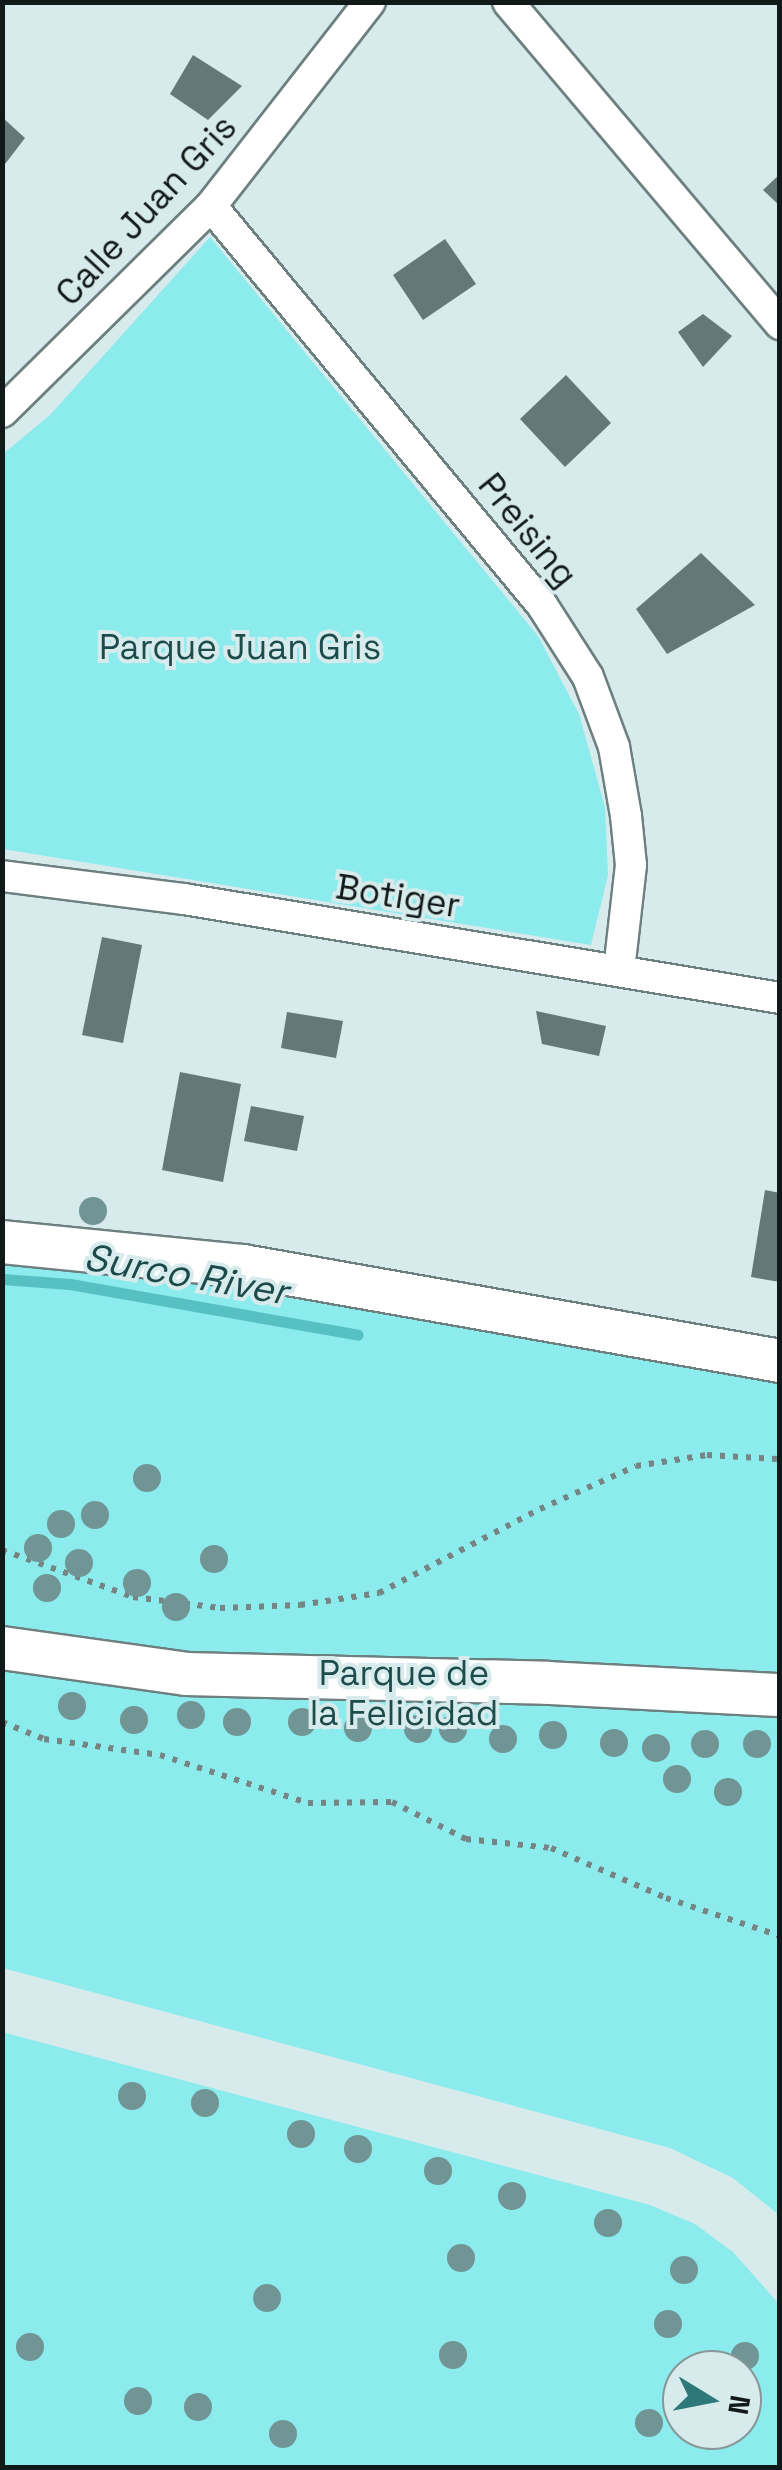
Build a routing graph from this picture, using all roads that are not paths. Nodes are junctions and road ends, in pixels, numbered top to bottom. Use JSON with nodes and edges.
{"nodes":[{"id":1,"x":370,"y":2,"type":"edge"},
{"id":2,"x":508,"y":2,"type":"edge"},
{"id":3,"x":211,"y":206,"type":"junction"},
{"id":4,"x":780,"y":324,"type":"edge"},
{"id":5,"x":2,"y":412,"type":"edge"},
{"id":6,"x":2,"y":876,"type":"edge"},
{"id":7,"x":619,"y":970,"type":"junction"},
{"id":8,"x":780,"y":998,"type":"edge"},
{"id":9,"x":2,"y":1242,"type":"edge"},
{"id":10,"x":780,"y":1361,"type":"edge"},
{"id":11,"x":2,"y":1648,"type":"edge"},
{"id":12,"x":780,"y":1695,"type":"edge"}],
"edges":[{"from":1,"to":3,"type":"street","name":"Calle Juan Gris"},
{"from":2,"to":4,"type":"street"},
{"from":3,"to":5,"type":"street","name":"Calle Juan Gris"},
{"from":3,"to":7,"type":"street","name":"Preising"},
{"from":6,"to":7,"type":"street","name":"Botiger"},
{"from":7,"to":8,"type":"street","name":"Botiger"},
{"from":9,"to":10,"type":"street"},
{"from":11,"to":12,"type":"street"}]}
